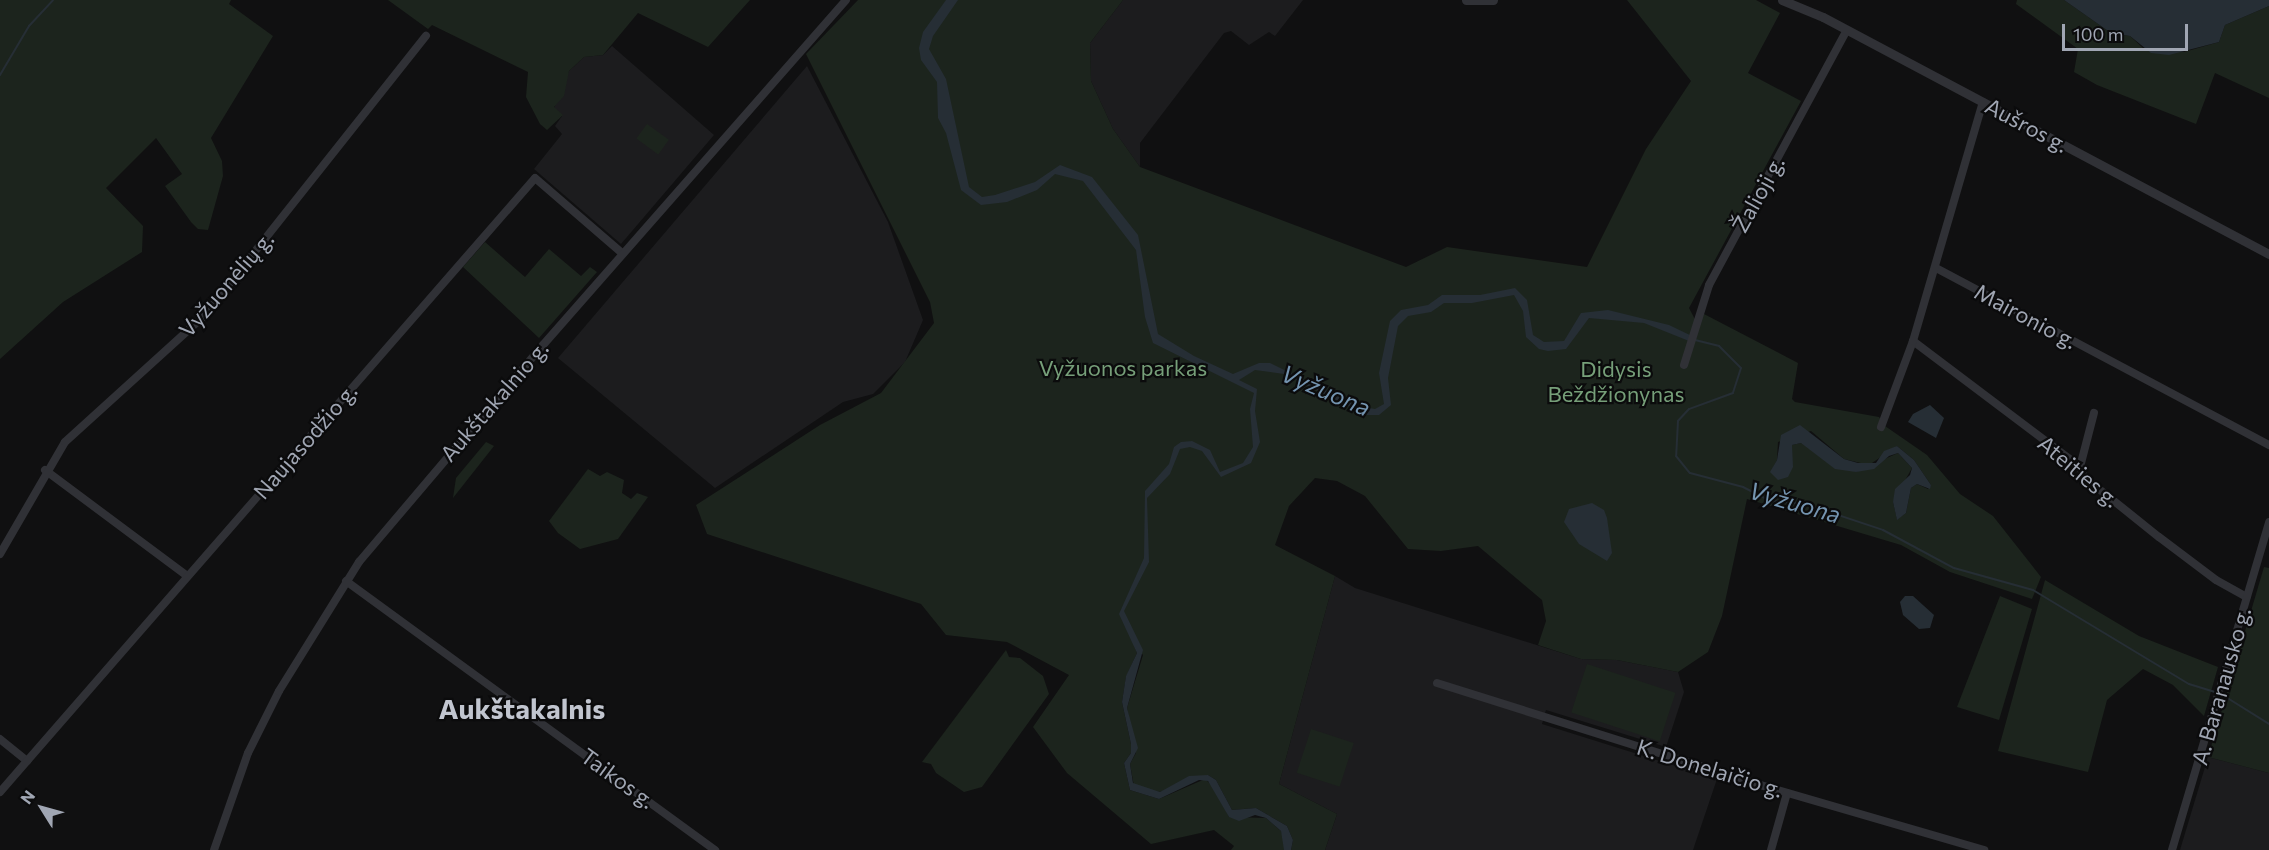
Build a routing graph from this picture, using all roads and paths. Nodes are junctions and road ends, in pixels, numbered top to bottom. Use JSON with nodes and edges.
{"nodes":[{"id":1,"x":846,"y":0,"type":"edge"},
{"id":2,"x":1466,"y":0,"type":"edge"},
{"id":3,"x":1493,"y":0,"type":"edge"},
{"id":4,"x":1782,"y":0,"type":"edge"},
{"id":5,"x":1848,"y":30,"type":"junction"},
{"id":6,"x":426,"y":36,"type":"dead end"},
{"id":7,"x":1983,"y":102,"type":"junction"},
{"id":8,"x":622,"y":253,"type":"junction"},
{"id":9,"x":2269,"y":254,"type":"edge"},
{"id":10,"x":1936,"y":268,"type":"junction"},
{"id":11,"x":1914,"y":341,"type":"junction"},
{"id":12,"x":1684,"y":365,"type":"dead end"},
{"id":13,"x":2094,"y":413,"type":"dead end"},
{"id":14,"x":1881,"y":427,"type":"dead end"},
{"id":15,"x":2269,"y":445,"type":"edge"},
{"id":16,"x":2080,"y":467,"type":"junction"},
{"id":17,"x":45,"y":470,"type":"junction"},
{"id":18,"x":2269,"y":522,"type":"edge"},
{"id":19,"x":0,"y":554,"type":"edge"},
{"id":20,"x":187,"y":576,"type":"junction"},
{"id":21,"x":346,"y":581,"type":"junction"},
{"id":22,"x":2247,"y":597,"type":"junction"},
{"id":23,"x":1437,"y":683,"type":"dead end"},
{"id":24,"x":0,"y":739,"type":"edge"},
{"id":25,"x":27,"y":761,"type":"junction"},
{"id":26,"x":0,"y":792,"type":"edge"},
{"id":27,"x":1787,"y":793,"type":"junction"},
{"id":28,"x":1968,"y":848,"type":"edge"},
{"id":29,"x":214,"y":850,"type":"edge"},
{"id":30,"x":715,"y":850,"type":"edge"},
{"id":31,"x":1771,"y":850,"type":"edge"},
{"id":32,"x":1984,"y":850,"type":"edge"},
{"id":33,"x":2172,"y":850,"type":"edge"}],
"edges":[{"from":1,"to":8,"type":"street","name":"Aukštakalnio g."},
{"from":2,"to":3,"type":"street"},
{"from":4,"to":5,"type":"street","name":"Aušros g."},
{"from":5,"to":7,"type":"street","name":"Aušros g."},
{"from":5,"to":12,"type":"street","name":"Žalioji g."},
{"from":6,"to":17,"type":"street","name":"Vyžuonėlių g."},
{"from":7,"to":9,"type":"street","name":"Aušros g."},
{"from":7,"to":10,"type":"street"},
{"from":8,"to":20,"type":"street","name":"Naujasodžio g."},
{"from":8,"to":21,"type":"street","name":"Aukštakalnio g."},
{"from":10,"to":11,"type":"street"},
{"from":10,"to":15,"type":"street","name":"Maironio g."},
{"from":11,"to":14,"type":"street"},
{"from":11,"to":16,"type":"street","name":"Ateities g."},
{"from":13,"to":16,"type":"street"},
{"from":16,"to":22,"type":"street","name":"Ateities g."},
{"from":17,"to":19,"type":"street","name":"Vyžuonėlių g."},
{"from":17,"to":20,"type":"street"},
{"from":18,"to":22,"type":"street","name":"A. Baranausko g."},
{"from":20,"to":25,"type":"street","name":"Naujasodžio g."},
{"from":21,"to":29,"type":"street","name":"Aukštakalnio g."},
{"from":21,"to":30,"type":"street","name":"Taikos g."},
{"from":22,"to":33,"type":"street","name":"A. Baranausko g."},
{"from":23,"to":27,"type":"street","name":"K. Donelaičio g."},
{"from":24,"to":25,"type":"street"},
{"from":25,"to":26,"type":"street","name":"Naujasodžio g."},
{"from":27,"to":28,"type":"street","name":"K. Donelaičio g."},
{"from":27,"to":31,"type":"street"},
{"from":28,"to":32,"type":"street","name":"K. Donelaičio g."}]}
